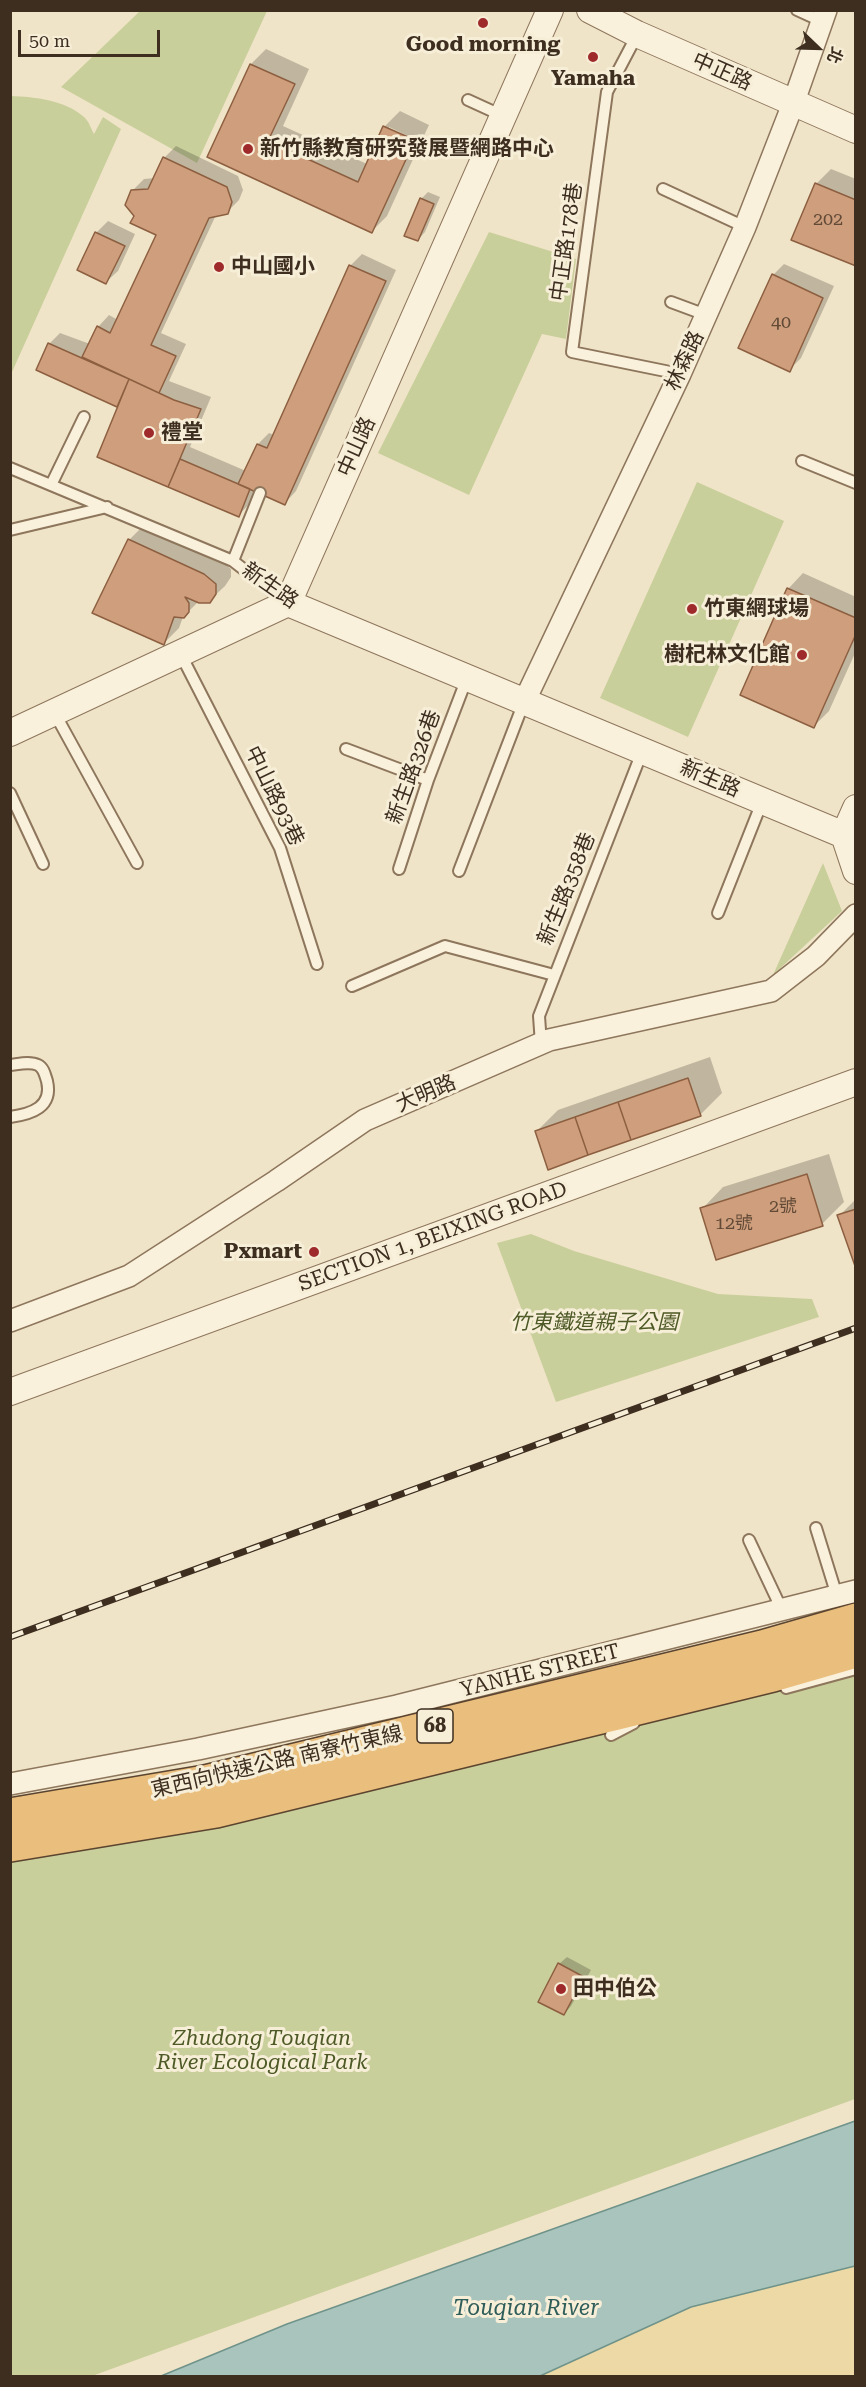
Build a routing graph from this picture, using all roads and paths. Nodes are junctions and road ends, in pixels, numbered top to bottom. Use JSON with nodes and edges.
{"nodes":[{"id":1,"x":550,"y":10,"type":"edge"},
{"id":2,"x":590,"y":10,"type":"edge"},
{"id":3,"x":797,"y":10,"type":"edge"},
{"id":4,"x":823,"y":16,"type":"edge"},
{"id":5,"x":637,"y":34,"type":"junction"},
{"id":6,"x":468,"y":100,"type":"dead end"},
{"id":7,"x":793,"y":104,"type":"junction"},
{"id":8,"x":503,"y":117,"type":"junction"},
{"id":9,"x":855,"y":130,"type":"edge"},
{"id":10,"x":663,"y":189,"type":"dead end"},
{"id":11,"x":745,"y":227,"type":"junction"},
{"id":12,"x":671,"y":302,"type":"dead end"},
{"id":13,"x":706,"y":315,"type":"junction"},
{"id":14,"x":680,"y":374,"type":"junction"},
{"id":15,"x":84,"y":417,"type":"dead end"},
{"id":16,"x":802,"y":461,"type":"dead end"},
{"id":17,"x":10,"y":468,"type":"edge"},
{"id":18,"x":855,"y":483,"type":"edge"},
{"id":19,"x":51,"y":485,"type":"junction"},
{"id":20,"x":260,"y":494,"type":"dead end"},
{"id":21,"x":107,"y":507,"type":"junction"},
{"id":22,"x":10,"y":530,"type":"edge"},
{"id":23,"x":233,"y":561,"type":"junction"},
{"id":24,"x":288,"y":603,"type":"junction"},
{"id":25,"x":180,"y":652,"type":"junction"},
{"id":26,"x":467,"y":678,"type":"junction"},
{"id":27,"x":524,"y":702,"type":"junction"},
{"id":28,"x":54,"y":712,"type":"junction"},
{"id":29,"x":10,"y":733,"type":"edge"},
{"id":30,"x":346,"y":749,"type":"dead end"},
{"id":31,"x":642,"y":751,"type":"junction"},
{"id":32,"x":428,"y":780,"type":"junction"},
{"id":33,"x":10,"y":793,"type":"edge"},
{"id":34,"x":762,"y":801,"type":"junction"},
{"id":35,"x":855,"y":808,"type":"edge"},
{"id":36,"x":850,"y":835,"type":"edge"},
{"id":37,"x":137,"y":863,"type":"dead end"},
{"id":38,"x":43,"y":864,"type":"dead end"},
{"id":39,"x":399,"y":869,"type":"dead end"},
{"id":40,"x":459,"y":871,"type":"dead end"},
{"id":41,"x":855,"y":871,"type":"edge"},
{"id":42,"x":718,"y":913,"type":"dead end"},
{"id":43,"x":855,"y":915,"type":"edge"},
{"id":44,"x":316,"y":964,"type":"dead end"},
{"id":45,"x":554,"y":975,"type":"junction"},
{"id":46,"x":352,"y":986,"type":"dead end"},
{"id":47,"x":541,"y":1044,"type":"junction"},
{"id":48,"x":10,"y":1065,"type":"edge"},
{"id":49,"x":855,"y":1082,"type":"edge"},
{"id":50,"x":10,"y":1117,"type":"edge"},
{"id":51,"x":10,"y":1321,"type":"edge"},
{"id":52,"x":10,"y":1392,"type":"edge"},
{"id":53,"x":816,"y":1528,"type":"dead end"},
{"id":54,"x":749,"y":1540,"type":"dead end"},
{"id":55,"x":849,"y":1602,"type":"edge"},
{"id":56,"x":782,"y":1610,"type":"junction"},
{"id":57,"x":855,"y":1651,"type":"edge"},
{"id":58,"x":855,"y":1669,"type":"edge"},
{"id":59,"x":778,"y":1689,"type":"dead end"},
{"id":60,"x":645,"y":1721,"type":"dead end"},
{"id":61,"x":611,"y":1735,"type":"dead end"},
{"id":62,"x":10,"y":1784,"type":"edge"},
{"id":63,"x":10,"y":1815,"type":"edge"},
{"id":64,"x":10,"y":1845,"type":"edge"}],
"edges":[{"from":1,"to":8,"type":"street","name":"中山路"},
{"from":2,"to":5,"type":"street","name":"中正路"},
{"from":3,"to":4,"type":"lane"},
{"from":4,"to":7,"type":"street","name":"林森路"},
{"from":5,"to":7,"type":"street","name":"中正路"},
{"from":5,"to":14,"type":"lane","name":"中正路178巷"},
{"from":6,"to":8,"type":"lane"},
{"from":7,"to":9,"type":"street","name":"中正路"},
{"from":7,"to":11,"type":"street","name":"林森路"},
{"from":8,"to":24,"type":"street","name":"中山路"},
{"from":10,"to":11,"type":"lane"},
{"from":11,"to":13,"type":"street","name":"林森路"},
{"from":12,"to":13,"type":"lane"},
{"from":13,"to":14,"type":"street","name":"林森路"},
{"from":14,"to":27,"type":"street","name":"林森路"},
{"from":15,"to":19,"type":"lane"},
{"from":16,"to":18,"type":"lane"},
{"from":17,"to":19,"type":"lane","name":"新生路"},
{"from":19,"to":21,"type":"lane","name":"新生路"},
{"from":20,"to":23,"type":"lane"},
{"from":21,"to":22,"type":"lane"},
{"from":21,"to":23,"type":"lane","name":"新生路"},
{"from":23,"to":24,"type":"lane","name":"新生路"},
{"from":24,"to":25,"type":"street"},
{"from":24,"to":26,"type":"street","name":"新生路"},
{"from":25,"to":28,"type":"street"},
{"from":25,"to":44,"type":"lane","name":"中山路93巷"},
{"from":26,"to":27,"type":"street","name":"新生路"},
{"from":26,"to":32,"type":"lane","name":"新生路326巷"},
{"from":27,"to":31,"type":"street","name":"新生路"},
{"from":27,"to":40,"type":"lane"},
{"from":28,"to":29,"type":"street"},
{"from":28,"to":37,"type":"lane"},
{"from":30,"to":32,"type":"lane"},
{"from":31,"to":34,"type":"street","name":"新生路"},
{"from":31,"to":45,"type":"lane","name":"新生路358巷"},
{"from":32,"to":39,"type":"lane","name":"新生路326巷"},
{"from":33,"to":38,"type":"lane"},
{"from":34,"to":36,"type":"street","name":"新生路"},
{"from":34,"to":42,"type":"lane","name":"新生路"},
{"from":35,"to":36,"type":"street"},
{"from":36,"to":41,"type":"street"},
{"from":43,"to":47,"type":"street","name":"大明路"},
{"from":45,"to":46,"type":"lane"},
{"from":45,"to":47,"type":"lane","name":"新生路358巷"},
{"from":47,"to":51,"type":"street","name":"大明路"},
{"from":48,"to":50,"type":"lane"},
{"from":49,"to":52,"type":"street","name":"SECTION 1, BEIXING ROAD"},
{"from":53,"to":55,"type":"lane"},
{"from":54,"to":56,"type":"lane"},
{"from":55,"to":56,"type":"street","name":"YANHE STREET"},
{"from":55,"to":63,"type":"highway","name":"東西向快速公路 南寮竹東線","number":"68"},
{"from":56,"to":62,"type":"street","name":"YANHE STREET"},
{"from":57,"to":64,"type":"highway","name":"東西向快速公路 南寮竹東線","number":"68"},
{"from":58,"to":59,"type":"lane"},
{"from":60,"to":61,"type":"lane"}]}
